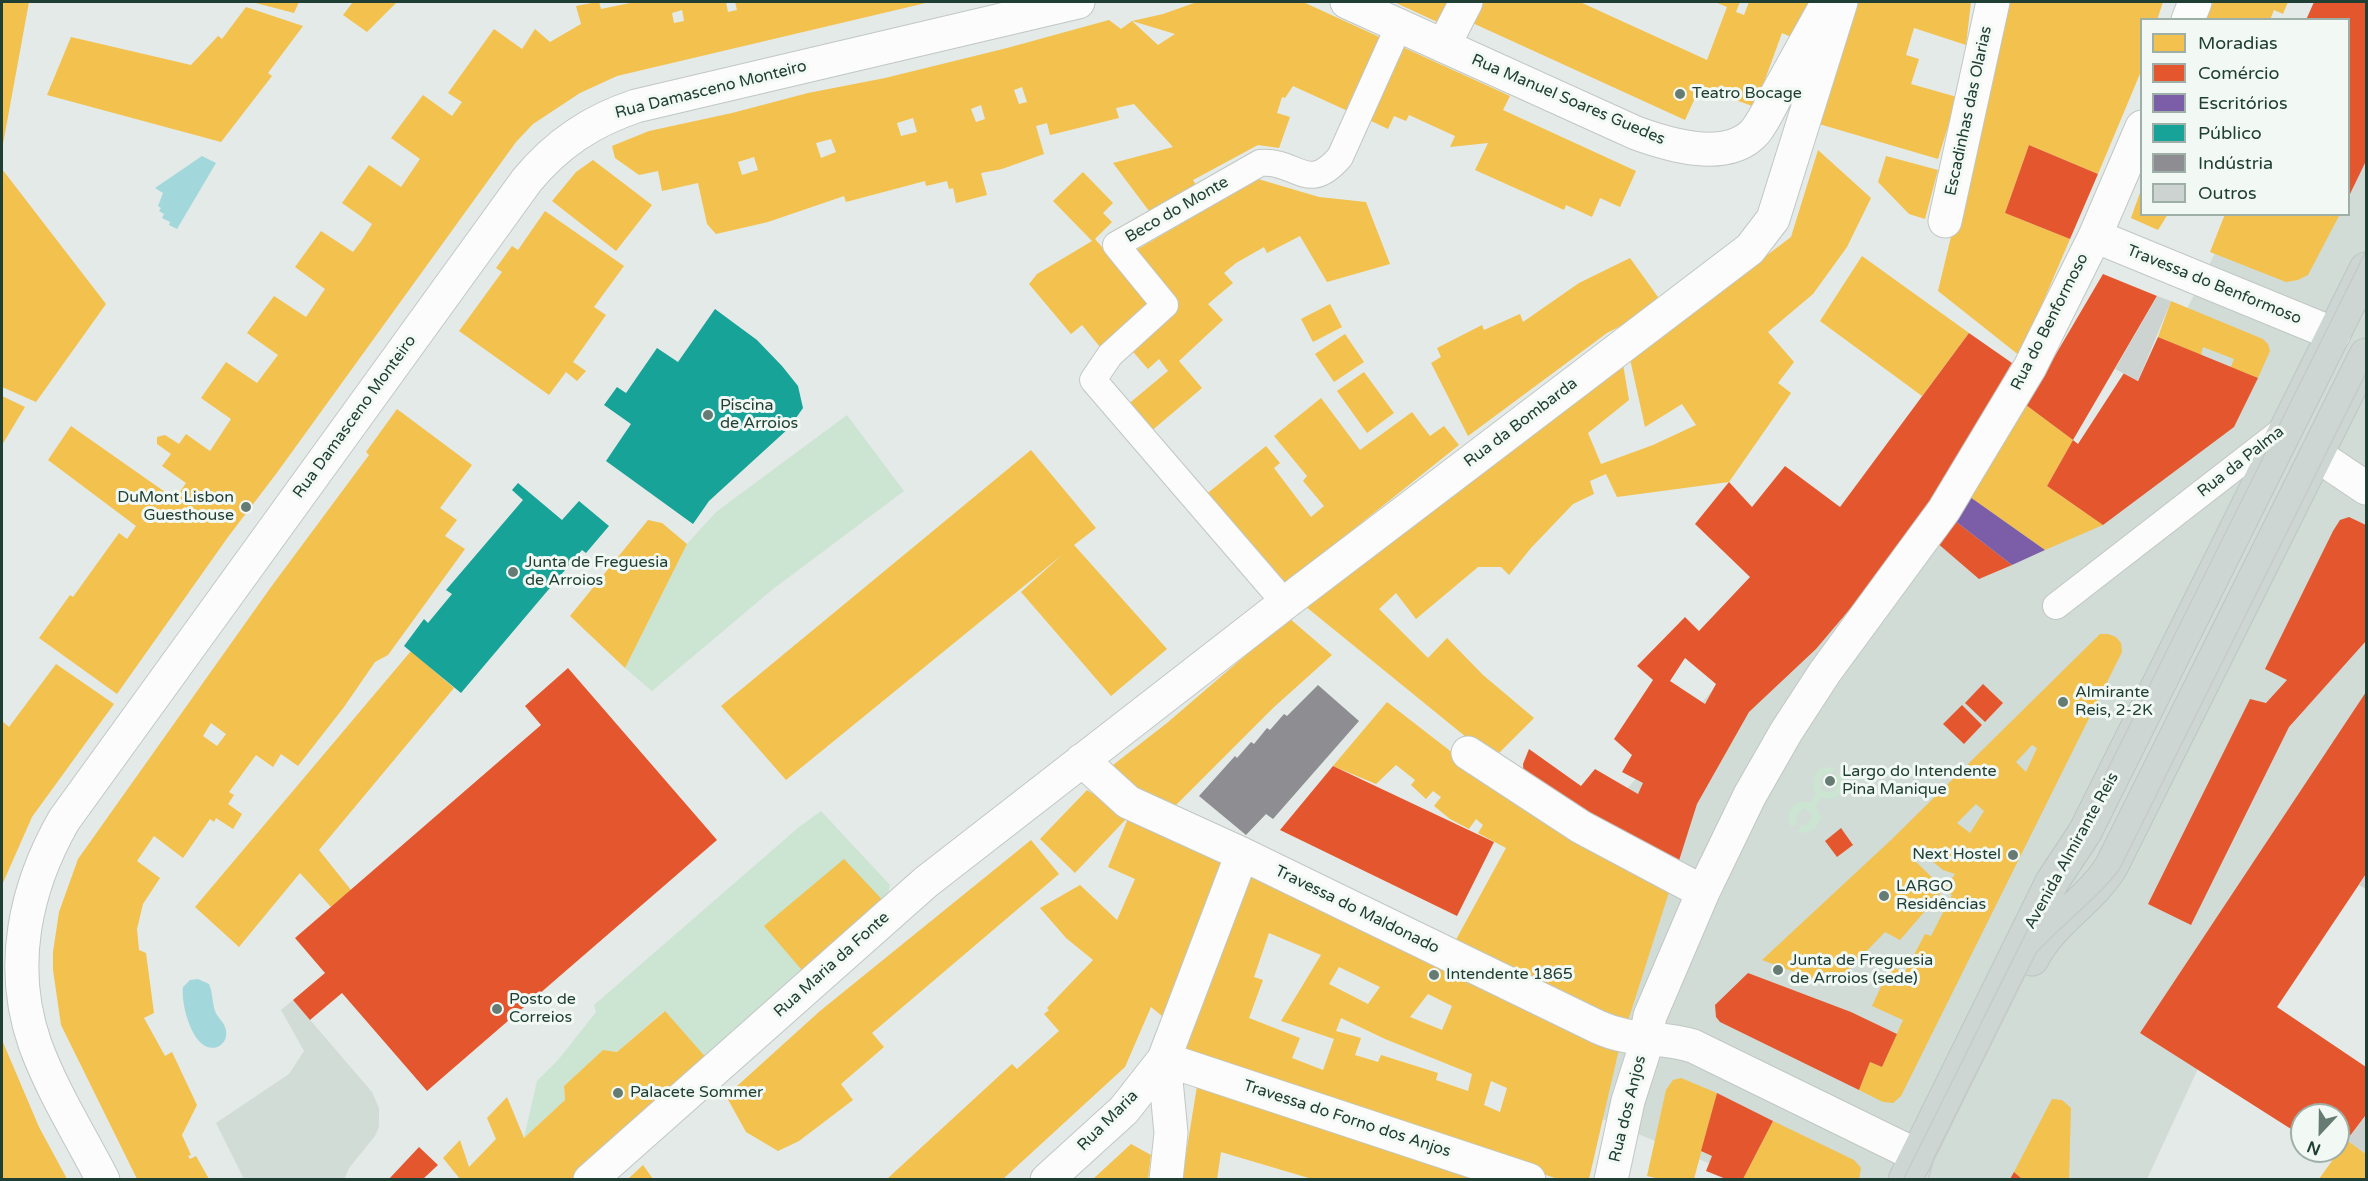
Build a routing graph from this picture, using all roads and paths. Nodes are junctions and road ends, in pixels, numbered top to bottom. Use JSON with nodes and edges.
{"nodes":[{"id":1,"x":1078,"y":2,"type":"edge"},
{"id":2,"x":1347,"y":2,"type":"edge"},
{"id":3,"x":1466,"y":2,"type":"edge"},
{"id":4,"x":1828,"y":2,"type":"edge"},
{"id":5,"x":1841,"y":2,"type":"edge"},
{"id":6,"x":1993,"y":2,"type":"edge"},
{"id":7,"x":2195,"y":2,"type":"edge"},
{"id":8,"x":2189,"y":18,"type":"edge"},
{"id":9,"x":1401,"y":26,"type":"junction"},
{"id":10,"x":1444,"y":45,"type":"junction"},
{"id":11,"x":2140,"y":132,"type":"edge"},
{"id":12,"x":1945,"y":221,"type":"dead end"},
{"id":13,"x":2095,"y":236,"type":"junction"},
{"id":14,"x":2367,"y":269,"type":"edge"},
{"id":15,"x":2334,"y":334,"type":"junction"},
{"id":16,"x":2367,"y":350,"type":"edge"},
{"id":17,"x":2367,"y":355,"type":"edge"},
{"id":18,"x":2288,"y":426,"type":"junction"},
{"id":19,"x":2317,"y":455,"type":"junction"},
{"id":20,"x":2367,"y":488,"type":"edge"},
{"id":21,"x":1285,"y":603,"type":"junction"},
{"id":22,"x":2056,"y":606,"type":"dead end"},
{"id":23,"x":1468,"y":753,"type":"dead end"},
{"id":24,"x":1082,"y":760,"type":"junction"},
{"id":25,"x":1242,"y":854,"type":"junction"},
{"id":26,"x":1703,"y":892,"type":"junction"},
{"id":27,"x":1644,"y":1039,"type":"junction"},
{"id":28,"x":1164,"y":1059,"type":"junction"},
{"id":29,"x":1916,"y":1171,"type":"edge"},
{"id":30,"x":103,"y":1179,"type":"edge"},
{"id":31,"x":590,"y":1179,"type":"edge"},
{"id":32,"x":1047,"y":1179,"type":"edge"},
{"id":33,"x":1166,"y":1179,"type":"edge"},
{"id":34,"x":1529,"y":1179,"type":"edge"},
{"id":35,"x":1611,"y":1179,"type":"edge"}],
"edges":[{"from":1,"to":30,"type":"street","name":"Rua Damasceno Monteiro"},
{"from":2,"to":9,"type":"street","name":"Rua Manuel Soares Guedes"},
{"from":3,"to":10,"type":"street"},
{"from":4,"to":10,"type":"street","name":"Rua Manuel Soares Guedes"},
{"from":5,"to":21,"type":"street","name":"Rua da Bombarda"},
{"from":6,"to":12,"type":"street","name":"Escadinhas das Olarias"},
{"from":7,"to":8,"type":"street"},
{"from":9,"to":10,"type":"street","name":"Rua Manuel Soares Guedes"},
{"from":9,"to":21,"type":"street","name":"Beco do Monte"},
{"from":11,"to":13,"type":"street","name":"Rua do Benformoso"},
{"from":13,"to":15,"type":"street","name":"Travessa do Benformoso"},
{"from":13,"to":26,"type":"street","name":"Rua do Benformoso"},
{"from":14,"to":15,"type":"main road","name":"Rua da Palma"},
{"from":15,"to":16,"type":"main road"},
{"from":15,"to":18,"type":"main road","name":"Rua da Palma"},
{"from":17,"to":19,"type":"main road"},
{"from":18,"to":22,"type":"street","name":"Rua da Palma"},
{"from":18,"to":29,"type":"main road","name":"Avenida Almirante Reis"},
{"from":19,"to":20,"type":"street"},
{"from":19,"to":29,"type":"main road","name":"Avenida Almirante Reis"},
{"from":21,"to":24,"type":"street","name":"Rua da Bombarda"},
{"from":23,"to":26,"type":"street"},
{"from":24,"to":25,"type":"street","name":"Travessa do Maldonado"},
{"from":24,"to":31,"type":"street","name":"Rua Maria da Fonte"},
{"from":25,"to":27,"type":"street","name":"Travessa do Maldonado"},
{"from":25,"to":28,"type":"street"},
{"from":26,"to":27,"type":"street"},
{"from":27,"to":29,"type":"street","name":"Travessa do Maldonado"},
{"from":27,"to":35,"type":"street","name":"Rua dos Anjos"},
{"from":28,"to":32,"type":"street","name":"Rua Maria"},
{"from":28,"to":33,"type":"street"},
{"from":28,"to":34,"type":"street","name":"Travessa do Forno dos Anjos"}]}
